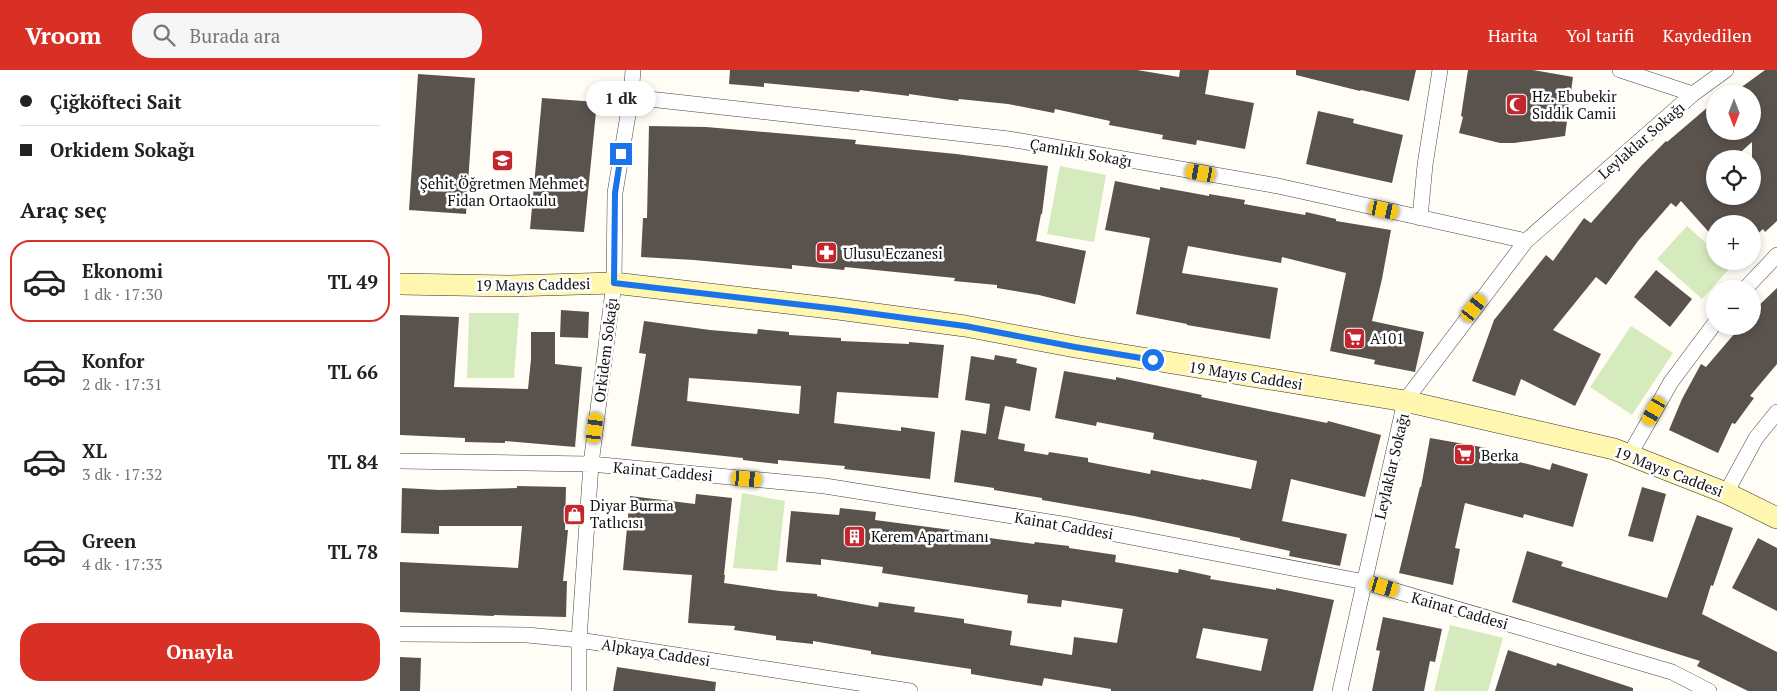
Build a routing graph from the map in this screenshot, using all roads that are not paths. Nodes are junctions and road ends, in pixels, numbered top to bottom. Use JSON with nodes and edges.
{"nodes":[{"id":1,"x":633,"y":70,"type":"edge"},
{"id":2,"x":1440,"y":70,"type":"edge"},
{"id":3,"x":1620,"y":70,"type":"edge"},
{"id":4,"x":1726,"y":70,"type":"edge"},
{"id":5,"x":1693,"y":94,"type":"junction"},
{"id":6,"x":631,"y":97,"type":"junction"},
{"id":7,"x":1420,"y":218,"type":"junction"},
{"id":8,"x":1526,"y":241,"type":"junction"},
{"id":9,"x":1777,"y":255,"type":"edge"},
{"id":10,"x":1753,"y":280,"type":"edge"},
{"id":11,"x":614,"y":283,"type":"junction"},
{"id":12,"x":400,"y":284,"type":"edge"},
{"id":13,"x":1706,"y":335,"type":"edge"},
{"id":14,"x":1405,"y":401,"type":"junction"},
{"id":15,"x":1777,"y":412,"type":"edge"},
{"id":16,"x":1630,"y":454,"type":"junction"},
{"id":17,"x":400,"y":461,"type":"edge"},
{"id":18,"x":591,"y":464,"type":"junction"},
{"id":19,"x":1726,"y":493,"type":"junction"},
{"id":20,"x":1777,"y":518,"type":"edge"},
{"id":21,"x":1365,"y":582,"type":"junction"},
{"id":22,"x":400,"y":634,"type":"edge"},
{"id":23,"x":579,"y":640,"type":"junction"},
{"id":24,"x":579,"y":691,"type":"edge"},
{"id":25,"x":910,"y":691,"type":"edge"},
{"id":26,"x":1340,"y":691,"type":"edge"},
{"id":27,"x":1709,"y":691,"type":"edge"}],
"edges":[{"from":1,"to":6,"type":"street","name":"Orkidem Sokağı"},
{"from":2,"to":7,"type":"street"},
{"from":3,"to":5,"type":"street"},
{"from":4,"to":5,"type":"street","name":"Leylaklar Sokağı"},
{"from":5,"to":8,"type":"street","name":"Leylaklar Sokağı"},
{"from":6,"to":7,"type":"street","name":"Çamlıklı Sokağı"},
{"from":6,"to":11,"type":"street","name":"Orkidem Sokağı"},
{"from":7,"to":8,"type":"street","name":"Çamlıklı Sokağı"},
{"from":8,"to":14,"type":"street","name":"Leylaklar Sokağı"},
{"from":9,"to":10,"type":"street"},
{"from":11,"to":12,"type":"street","name":"19 Mayıs Caddesi"},
{"from":11,"to":14,"type":"street","name":"19 Mayıs Caddesi"},
{"from":11,"to":18,"type":"street","name":"Orkidem Sokağı"},
{"from":13,"to":16,"type":"street"},
{"from":14,"to":16,"type":"street","name":"19 Mayıs Caddesi"},
{"from":14,"to":21,"type":"street","name":"Leylaklar Sokağı"},
{"from":15,"to":19,"type":"street"},
{"from":16,"to":19,"type":"street","name":"19 Mayıs Caddesi"},
{"from":17,"to":18,"type":"street","name":"Kainat Caddesi"},
{"from":18,"to":21,"type":"street","name":"Kainat Caddesi"},
{"from":18,"to":23,"type":"street","name":"Orkidem Sokağı"},
{"from":19,"to":20,"type":"street","name":"19 Mayıs Caddesi"},
{"from":21,"to":26,"type":"street","name":"Leylaklar Sokağı"},
{"from":21,"to":27,"type":"street","name":"Kainat Caddesi"},
{"from":22,"to":23,"type":"street","name":"Alpkaya Caddesi"},
{"from":23,"to":24,"type":"street","name":"Orkidem Sokağı"},
{"from":23,"to":25,"type":"street","name":"Alpkaya Caddesi"}]}
